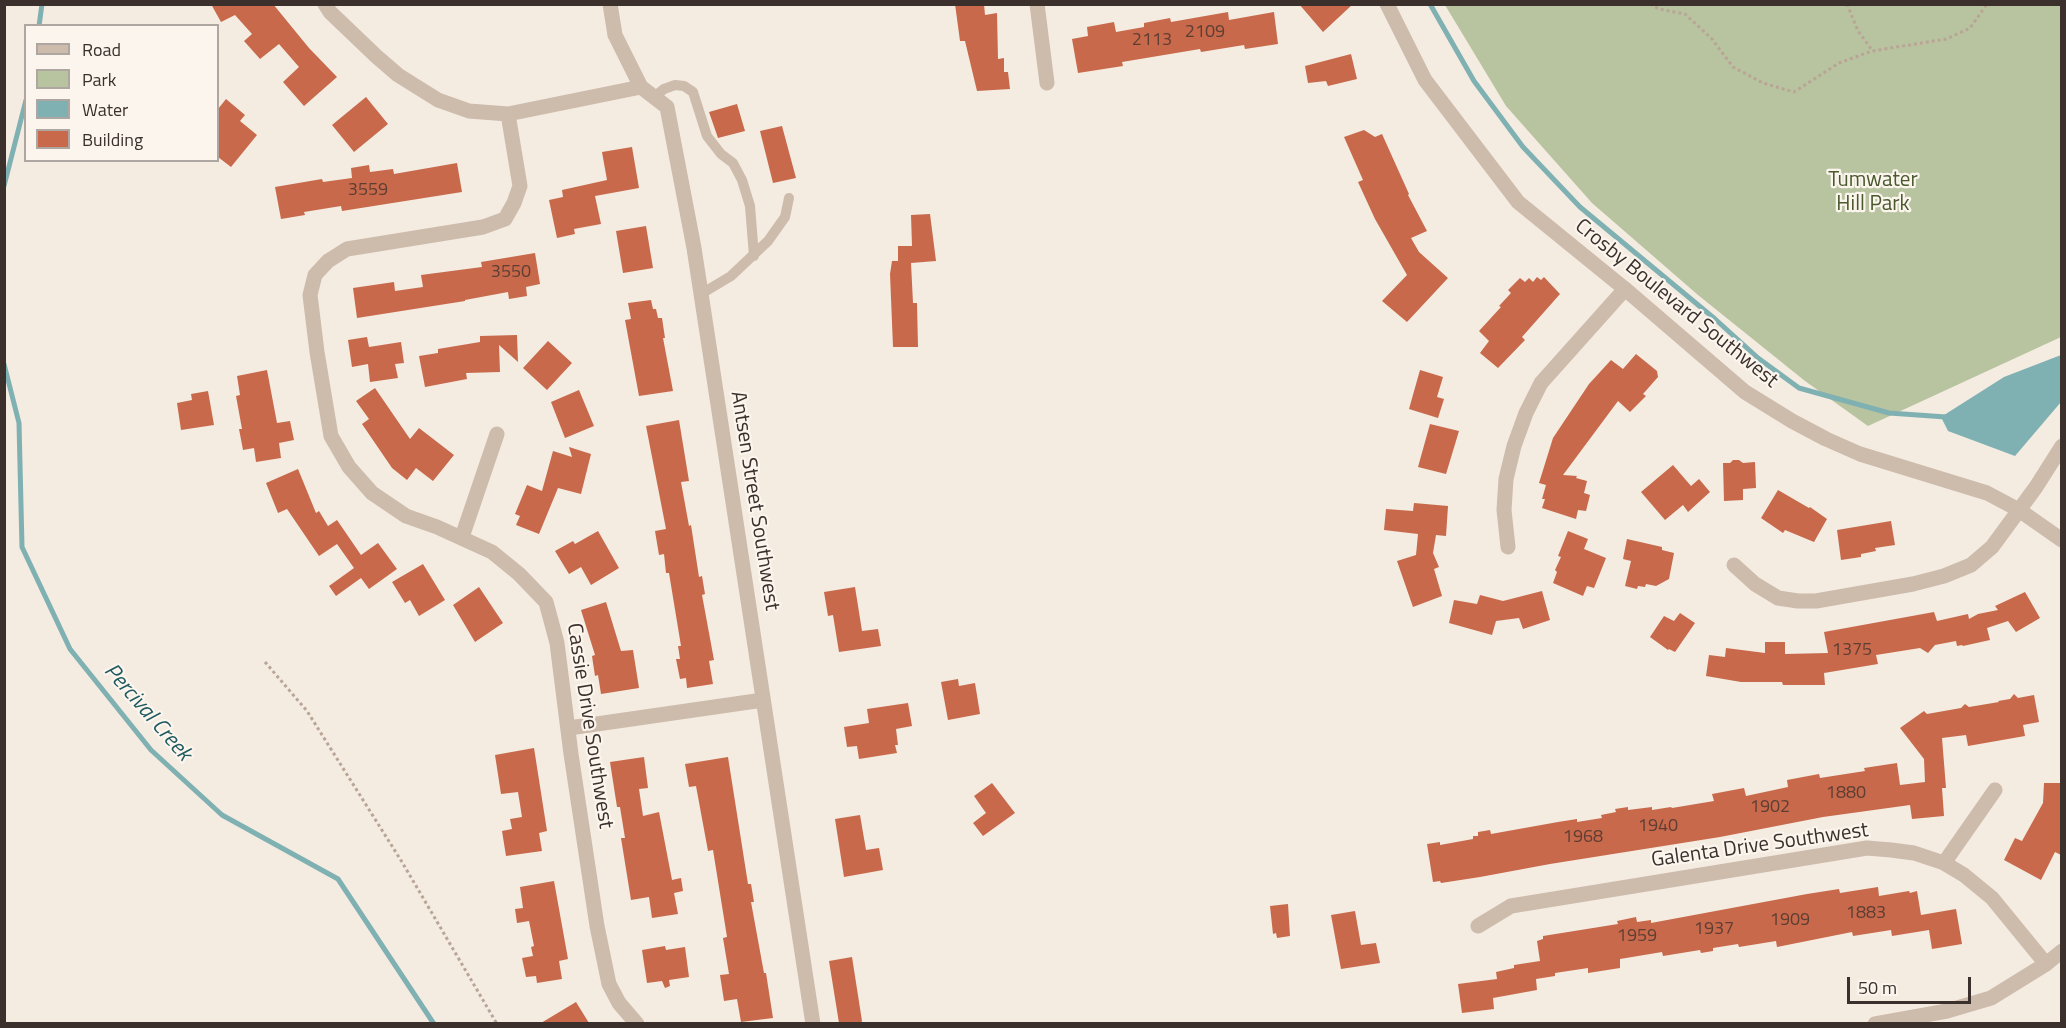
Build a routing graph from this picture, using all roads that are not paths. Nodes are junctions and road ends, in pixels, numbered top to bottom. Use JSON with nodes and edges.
{"nodes":[{"id":1,"x":325,"y":4,"type":"edge"},
{"id":2,"x":610,"y":4,"type":"edge"},
{"id":3,"x":1037,"y":4,"type":"edge"},
{"id":4,"x":1387,"y":4,"type":"edge"},
{"id":5,"x":1047,"y":82,"type":"dead end"},
{"id":6,"x":641,"y":87,"type":"junction"},
{"id":7,"x":654,"y":98,"type":"junction"},
{"id":8,"x":508,"y":114,"type":"junction"},
{"id":9,"x":789,"y":198,"type":"dead end"},
{"id":10,"x":754,"y":256,"type":"junction"},
{"id":11,"x":1625,"y":289,"type":"junction"},
{"id":12,"x":701,"y":294,"type":"junction"},
{"id":13,"x":497,"y":434,"type":"dead end"},
{"id":14,"x":2061,"y":446,"type":"edge"},
{"id":15,"x":2019,"y":510,"type":"junction"},
{"id":16,"x":462,"y":537,"type":"junction"},
{"id":17,"x":2061,"y":540,"type":"edge"},
{"id":18,"x":1508,"y":547,"type":"dead end"},
{"id":19,"x":1734,"y":565,"type":"dead end"},
{"id":20,"x":763,"y":700,"type":"junction"},
{"id":21,"x":569,"y":728,"type":"junction"},
{"id":22,"x":1995,"y":790,"type":"dead end"},
{"id":23,"x":1944,"y":863,"type":"junction"},
{"id":24,"x":1478,"y":926,"type":"dead end"},
{"id":25,"x":2061,"y":951,"type":"edge"},
{"id":26,"x":2046,"y":964,"type":"junction"},
{"id":27,"x":637,"y":1023,"type":"edge"},
{"id":28,"x":813,"y":1023,"type":"edge"},
{"id":29,"x":1875,"y":1023,"type":"edge"}],
"edges":[{"from":1,"to":8,"type":"street"},
{"from":2,"to":6,"type":"street","name":"Antsen Street Southwest"},
{"from":3,"to":5,"type":"street"},
{"from":4,"to":11,"type":"street","name":"Crosby Boulevard Southwest"},
{"from":6,"to":7,"type":"street","name":"Antsen Street Southwest"},
{"from":6,"to":8,"type":"street"},
{"from":7,"to":10,"type":"lane"},
{"from":7,"to":12,"type":"street","name":"Antsen Street Southwest"},
{"from":8,"to":16,"type":"street","name":"Cassie Drive Southwest"},
{"from":9,"to":10,"type":"lane"},
{"from":10,"to":12,"type":"lane"},
{"from":11,"to":15,"type":"street","name":"Crosby Boulevard Southwest"},
{"from":11,"to":18,"type":"street"},
{"from":12,"to":20,"type":"street","name":"Antsen Street Southwest"},
{"from":13,"to":16,"type":"street"},
{"from":14,"to":15,"type":"street"},
{"from":15,"to":17,"type":"street","name":"Crosby Boulevard Southwest"},
{"from":15,"to":19,"type":"street"},
{"from":16,"to":21,"type":"street","name":"Cassie Drive Southwest"},
{"from":20,"to":21,"type":"street"},
{"from":20,"to":28,"type":"street","name":"Antsen Street Southwest"},
{"from":21,"to":27,"type":"street","name":"Cassie Drive Southwest"},
{"from":22,"to":23,"type":"street"},
{"from":23,"to":24,"type":"street","name":"Galenta Drive Southwest"},
{"from":23,"to":26,"type":"street","name":"Galenta Drive Southwest"},
{"from":25,"to":26,"type":"street"},
{"from":26,"to":29,"type":"street"}]}
